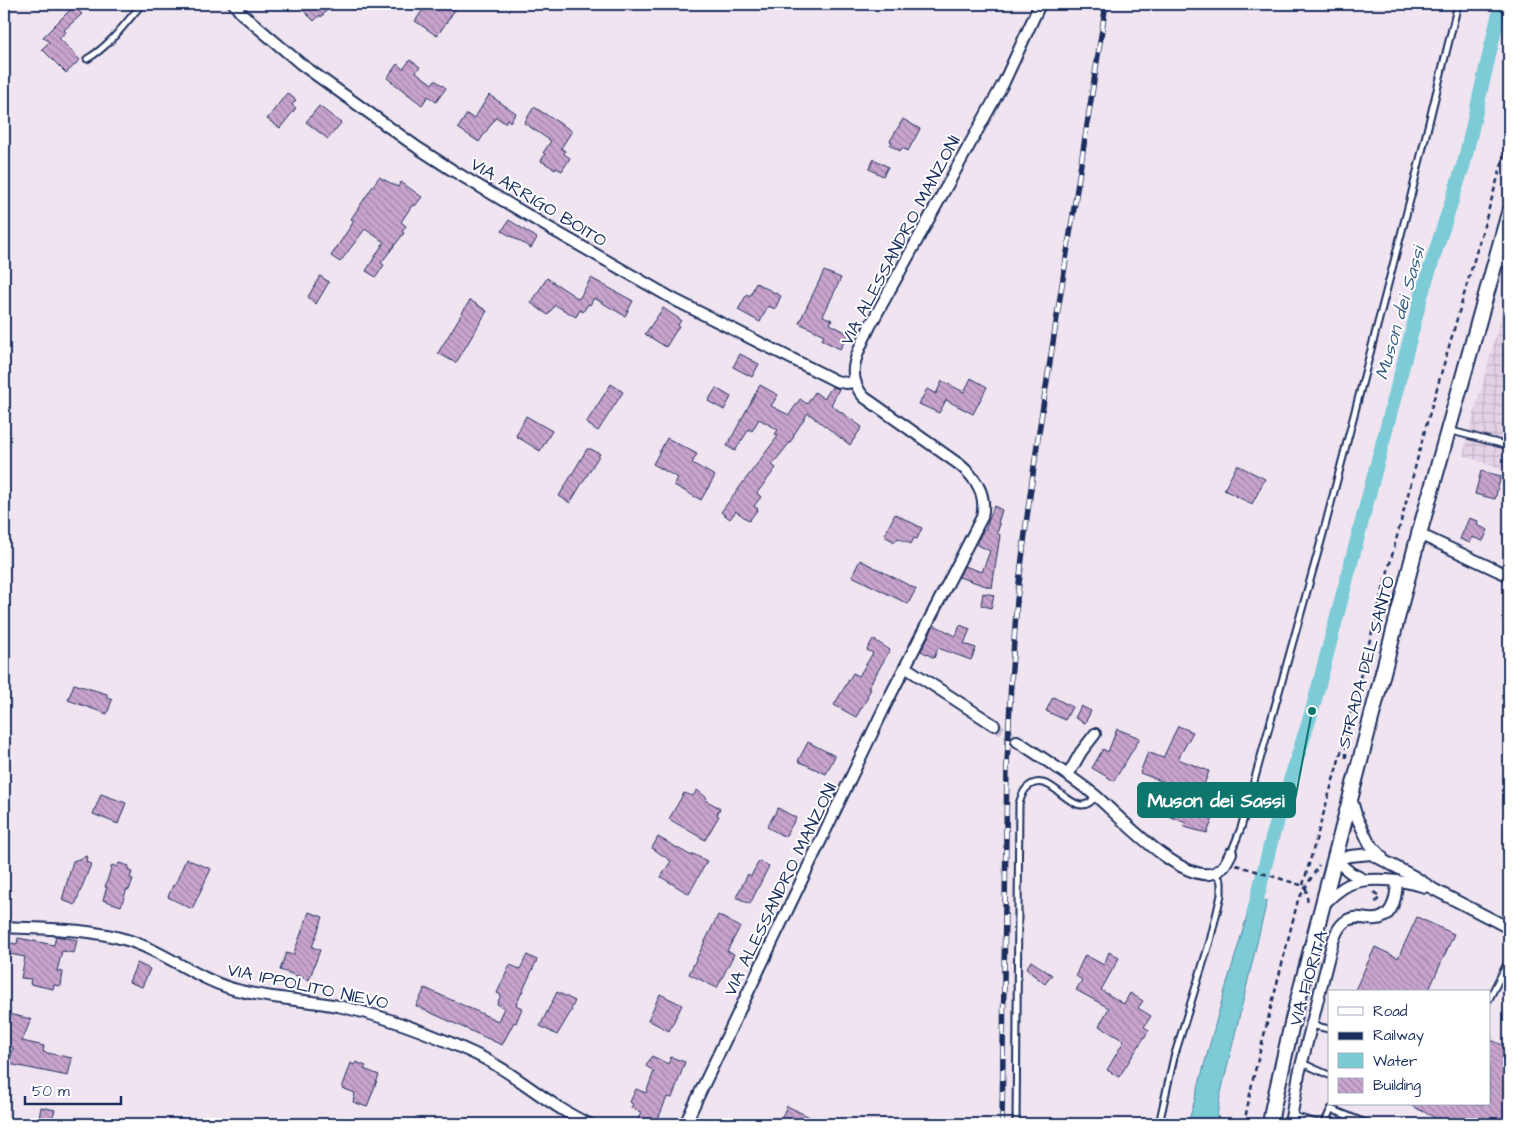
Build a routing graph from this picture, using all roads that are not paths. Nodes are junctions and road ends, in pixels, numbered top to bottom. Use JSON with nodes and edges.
{"nodes":[{"id":1,"x":142,"y":4,"type":"edge"},
{"id":2,"x":234,"y":4,"type":"edge"},
{"id":3,"x":1040,"y":4,"type":"edge"},
{"id":4,"x":1458,"y":4,"type":"edge"},
{"id":5,"x":87,"y":59,"type":"dead end"},
{"id":6,"x":1509,"y":213,"type":"edge"},
{"id":7,"x":1502,"y":263,"type":"edge"},
{"id":8,"x":854,"y":382,"type":"junction"},
{"id":9,"x":1448,"y":429,"type":"junction"},
{"id":10,"x":1509,"y":446,"type":"edge"},
{"id":11,"x":1419,"y":534,"type":"junction"},
{"id":12,"x":1509,"y":576,"type":"edge"},
{"id":13,"x":905,"y":667,"type":"junction"},
{"id":14,"x":994,"y":725,"type":"tunnel mouth"},
{"id":15,"x":1095,"y":734,"type":"dead end"},
{"id":16,"x":1017,"y":741,"type":"tunnel mouth"},
{"id":17,"x":1068,"y":775,"type":"junction"},
{"id":18,"x":1096,"y":796,"type":"junction"},
{"id":19,"x":1350,"y":796,"type":"junction"},
{"id":20,"x":1231,"y":853,"type":"joint"},
{"id":21,"x":1335,"y":860,"type":"junction"},
{"id":22,"x":1388,"y":863,"type":"junction"},
{"id":23,"x":1216,"y":873,"type":"junction"},
{"id":24,"x":1365,"y":880,"type":"junction"},
{"id":25,"x":1397,"y":882,"type":"junction"},
{"id":26,"x":1435,"y":890,"type":"junction"},
{"id":27,"x":1324,"y":904,"type":"junction"},
{"id":28,"x":4,"y":926,"type":"edge"},
{"id":29,"x":1509,"y":928,"type":"edge"},
{"id":30,"x":1509,"y":960,"type":"edge"},
{"id":31,"x":1490,"y":997,"type":"edge"},
{"id":32,"x":1311,"y":1025,"type":"junction"},
{"id":33,"x":1328,"y":1029,"type":"edge"},
{"id":34,"x":1301,"y":1063,"type":"junction"},
{"id":35,"x":1328,"y":1075,"type":"edge"},
{"id":36,"x":1290,"y":1119,"type":"edge"},
{"id":37,"x":1357,"y":1122,"type":"edge"},
{"id":38,"x":589,"y":1124,"type":"edge"},
{"id":39,"x":685,"y":1124,"type":"edge"},
{"id":40,"x":1016,"y":1124,"type":"edge"},
{"id":41,"x":1159,"y":1124,"type":"edge"},
{"id":42,"x":1270,"y":1124,"type":"edge"},
{"id":43,"x":1322,"y":1124,"type":"edge"},
{"id":44,"x":1368,"y":1124,"type":"edge"}],
"edges":[{"from":1,"to":5,"type":"lane"},
{"from":2,"to":8,"type":"street","name":"VIA ARRIGO BOITO"},
{"from":3,"to":8,"type":"street","name":"VIA ALESSANDRO MANZONI"},
{"from":4,"to":20,"type":"lane"},
{"from":6,"to":7,"type":"main road","name":"STRADA DEL SANTO"},
{"from":7,"to":9,"type":"main road","name":"STRADA DEL SANTO"},
{"from":8,"to":13,"type":"street","name":"VIA ALESSANDRO MANZONI"},
{"from":9,"to":10,"type":"lane"},
{"from":9,"to":11,"type":"main road","name":"STRADA DEL SANTO"},
{"from":11,"to":12,"type":"street"},
{"from":11,"to":19,"type":"main road","name":"STRADA DEL SANTO"},
{"from":13,"to":14,"type":"street"},
{"from":13,"to":39,"type":"street","name":"VIA ALESSANDRO MANZONI"},
{"from":15,"to":17,"type":"street"},
{"from":16,"to":17,"type":"street"},
{"from":17,"to":18,"type":"street"},
{"from":18,"to":23,"type":"street"},
{"from":18,"to":40,"type":"lane"},
{"from":19,"to":21,"type":"main road","name":"STRADA DEL SANTO"},
{"from":19,"to":22,"type":"street"},
{"from":20,"to":23,"type":"street"},
{"from":21,"to":22,"type":"street"},
{"from":21,"to":24,"type":"street"},
{"from":21,"to":27,"type":"main road","name":"STRADA DEL SANTO"},
{"from":22,"to":26,"type":"street"},
{"from":23,"to":41,"type":"lane"},
{"from":24,"to":25,"type":"street"},
{"from":24,"to":27,"type":"street"},
{"from":25,"to":26,"type":"street"},
{"from":25,"to":32,"type":"street","name":"VIA FIORITA"},
{"from":26,"to":29,"type":"street"},
{"from":27,"to":42,"type":"main road","name":"STRADA DEL SANTO"},
{"from":28,"to":38,"type":"street","name":"VIA IPPOLITO NIEVO"},
{"from":30,"to":31,"type":"lane"},
{"from":32,"to":33,"type":"lane"},
{"from":32,"to":34,"type":"street","name":"VIA FIORITA"},
{"from":34,"to":35,"type":"lane"},
{"from":34,"to":36,"type":"street","name":"VIA FIORITA"},
{"from":36,"to":43,"type":"lane"},
{"from":37,"to":43,"type":"lane"},
{"from":37,"to":44,"type":"lane"}]}
